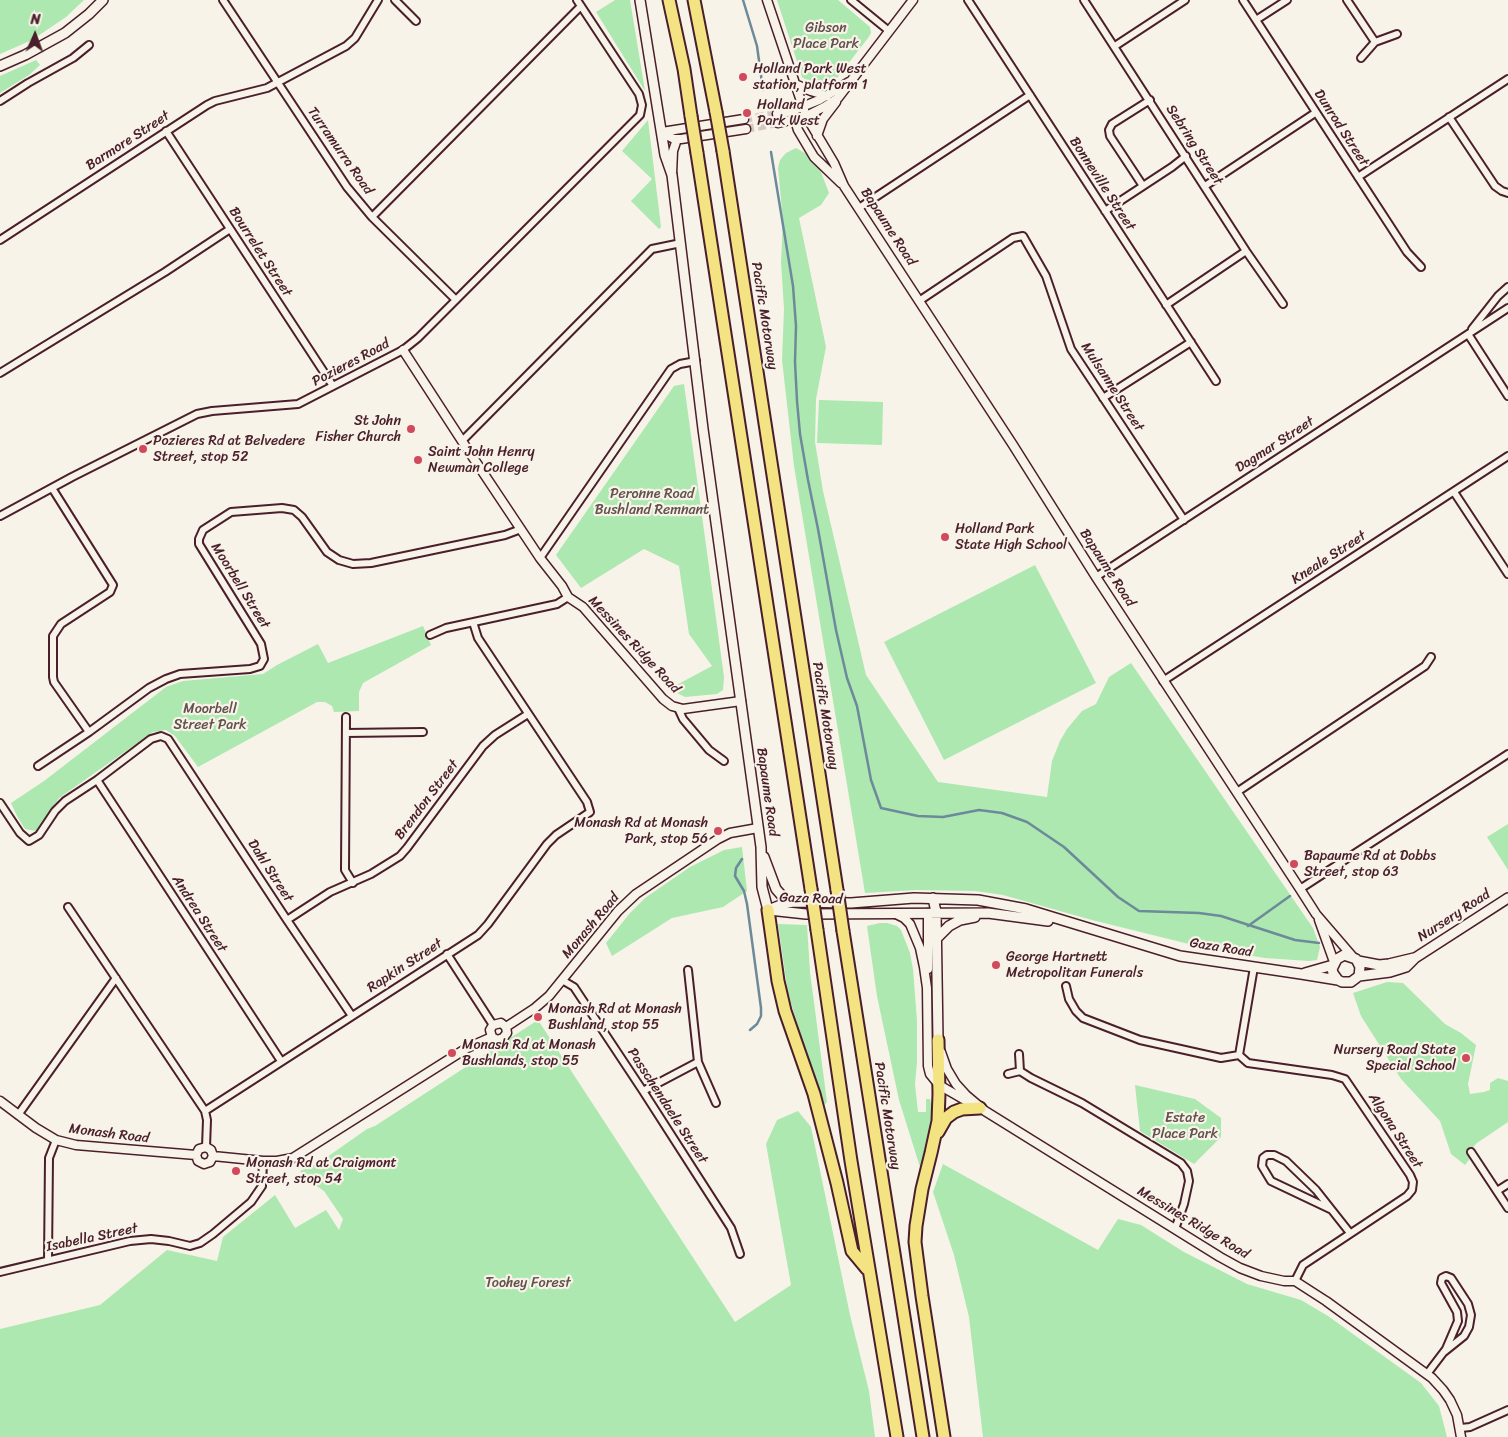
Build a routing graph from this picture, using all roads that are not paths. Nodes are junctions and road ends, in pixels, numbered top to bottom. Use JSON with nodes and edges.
{"nodes":[{"id":1,"x":103,"y":0,"type":"edge"},
{"id":2,"x":223,"y":0,"type":"edge"},
{"id":3,"x":378,"y":0,"type":"edge"},
{"id":4,"x":395,"y":0,"type":"edge"},
{"id":5,"x":640,"y":0,"type":"edge"},
{"id":6,"x":669,"y":0,"type":"edge"},
{"id":7,"x":694,"y":0,"type":"edge"},
{"id":8,"x":767,"y":0,"type":"edge"},
{"id":9,"x":851,"y":0,"type":"edge"},
{"id":10,"x":913,"y":0,"type":"edge"},
{"id":11,"x":968,"y":0,"type":"edge"},
{"id":12,"x":1084,"y":0,"type":"edge"},
{"id":13,"x":1185,"y":0,"type":"edge"},
{"id":14,"x":1243,"y":0,"type":"edge"},
{"id":15,"x":1288,"y":0,"type":"edge"},
{"id":16,"x":1347,"y":0,"type":"edge"},
{"id":17,"x":579,"y":3,"type":"edge"},
{"id":18,"x":1256,"y":20,"type":"junction"},
{"id":19,"x":416,"y":21,"type":"dead end"},
{"id":20,"x":889,"y":31,"type":"junction"},
{"id":21,"x":1397,"y":34,"type":"dead end"},
{"id":22,"x":1375,"y":42,"type":"junction"},
{"id":23,"x":89,"y":45,"type":"dead end"},
{"id":24,"x":1115,"y":46,"type":"junction"},
{"id":25,"x":1361,"y":58,"type":"dead end"},
{"id":26,"x":0,"y":66,"type":"edge"},
{"id":27,"x":852,"y":79,"type":"junction"},
{"id":28,"x":1508,"y":79,"type":"edge"},
{"id":29,"x":278,"y":82,"type":"junction"},
{"id":30,"x":795,"y":84,"type":"junction"},
{"id":31,"x":1030,"y":95,"type":"junction"},
{"id":32,"x":827,"y":96,"type":"junction"},
{"id":33,"x":840,"y":96,"type":"junction"},
{"id":34,"x":1150,"y":100,"type":"junction"},
{"id":35,"x":0,"y":101,"type":"edge"},
{"id":36,"x":802,"y":107,"type":"junction"},
{"id":37,"x":792,"y":110,"type":"junction"},
{"id":38,"x":1315,"y":113,"type":"junction"},
{"id":39,"x":777,"y":114,"type":"tunnel mouth"},
{"id":40,"x":806,"y":116,"type":"junction"},
{"id":41,"x":1449,"y":117,"type":"junction"},
{"id":42,"x":744,"y":119,"type":"tunnel mouth"},
{"id":43,"x":795,"y":120,"type":"junction"},
{"id":44,"x":778,"y":123,"type":"tunnel mouth"},
{"id":45,"x":746,"y":129,"type":"tunnel mouth"},
{"id":46,"x":166,"y":131,"type":"junction"},
{"id":47,"x":662,"y":132,"type":"junction"},
{"id":48,"x":818,"y":136,"type":"junction"},
{"id":49,"x":677,"y":139,"type":"junction"},
{"id":50,"x":1186,"y":156,"type":"junction"},
{"id":51,"x":672,"y":176,"type":"junction"},
{"id":52,"x":1358,"y":177,"type":"junction"},
{"id":53,"x":844,"y":186,"type":"junction"},
{"id":54,"x":1143,"y":186,"type":"junction"},
{"id":55,"x":1205,"y":186,"type":"junction"},
{"id":56,"x":1508,"y":194,"type":"edge"},
{"id":57,"x":859,"y":208,"type":"junction"},
{"id":58,"x":1105,"y":211,"type":"junction"},
{"id":59,"x":372,"y":217,"type":"junction"},
{"id":60,"x":230,"y":229,"type":"junction"},
{"id":61,"x":0,"y":240,"type":"edge"},
{"id":62,"x":681,"y":243,"type":"junction"},
{"id":63,"x":1246,"y":251,"type":"junction"},
{"id":64,"x":1422,"y":267,"type":"dead end"},
{"id":65,"x":1508,"y":287,"type":"edge"},
{"id":66,"x":456,"y":300,"type":"junction"},
{"id":67,"x":919,"y":301,"type":"junction"},
{"id":68,"x":1283,"y":304,"type":"dead end"},
{"id":69,"x":1166,"y":305,"type":"junction"},
{"id":70,"x":1508,"y":308,"type":"edge"},
{"id":71,"x":1468,"y":334,"type":"junction"},
{"id":72,"x":1190,"y":342,"type":"junction"},
{"id":73,"x":403,"y":350,"type":"junction"},
{"id":74,"x":696,"y":361,"type":"junction"},
{"id":75,"x":0,"y":374,"type":"edge"},
{"id":76,"x":1216,"y":381,"type":"dead end"},
{"id":77,"x":333,"y":386,"type":"junction"},
{"id":78,"x":1508,"y":396,"type":"edge"},
{"id":79,"x":1103,"y":398,"type":"junction"},
{"id":80,"x":462,"y":441,"type":"junction"},
{"id":81,"x":1508,"y":456,"type":"edge"},
{"id":82,"x":52,"y":488,"type":"junction"},
{"id":83,"x":1454,"y":492,"type":"junction"},
{"id":84,"x":0,"y":516,"type":"edge"},
{"id":85,"x":1184,"y":520,"type":"junction"},
{"id":86,"x":521,"y":528,"type":"junction"},
{"id":87,"x":540,"y":558,"type":"junction"},
{"id":88,"x":1508,"y":574,"type":"edge"},
{"id":89,"x":1096,"y":577,"type":"junction"},
{"id":90,"x":568,"y":597,"type":"junction"},
{"id":91,"x":473,"y":622,"type":"junction"},
{"id":92,"x":430,"y":634,"type":"dead end"},
{"id":93,"x":1431,"y":657,"type":"dead end"},
{"id":94,"x":1164,"y":681,"type":"junction"},
{"id":95,"x":741,"y":701,"type":"junction"},
{"id":96,"x":678,"y":708,"type":"junction"},
{"id":97,"x":528,"y":714,"type":"junction"},
{"id":98,"x":346,"y":717,"type":"dead end"},
{"id":99,"x":89,"y":732,"type":"junction"},
{"id":100,"x":423,"y":732,"type":"dead end"},
{"id":101,"x":346,"y":733,"type":"junction"},
{"id":102,"x":1508,"y":754,"type":"edge"},
{"id":103,"x":724,"y":761,"type":"dead end"},
{"id":104,"x":38,"y":766,"type":"dead end"},
{"id":105,"x":97,"y":780,"type":"junction"},
{"id":106,"x":1237,"y":792,"type":"junction"},
{"id":107,"x":0,"y":803,"type":"edge"},
{"id":108,"x":758,"y":828,"type":"junction"},
{"id":109,"x":761,"y":847,"type":"junction"},
{"id":110,"x":353,"y":883,"type":"junction"},
{"id":111,"x":1300,"y":890,"type":"junction"},
{"id":112,"x":932,"y":898,"type":"junction"},
{"id":113,"x":1508,"y":898,"type":"edge"},
{"id":114,"x":795,"y":902,"type":"junction"},
{"id":115,"x":68,"y":907,"type":"dead end"},
{"id":116,"x":768,"y":910,"type":"junction"},
{"id":117,"x":932,"y":913,"type":"junction"},
{"id":118,"x":891,"y":914,"type":"junction"},
{"id":119,"x":988,"y":914,"type":"junction"},
{"id":120,"x":1316,"y":914,"type":"junction"},
{"id":121,"x":287,"y":920,"type":"junction"},
{"id":122,"x":1080,"y":927,"type":"junction"},
{"id":123,"x":936,"y":940,"type":"junction"},
{"id":124,"x":447,"y":954,"type":"junction"},
{"id":125,"x":1415,"y":958,"type":"junction"},
{"id":126,"x":1356,"y":959,"type":"junction"},
{"id":127,"x":1334,"y":963,"type":"junction"},
{"id":128,"x":1254,"y":967,"type":"junction"},
{"id":129,"x":688,"y":970,"type":"dead end"},
{"id":130,"x":1301,"y":974,"type":"junction"},
{"id":131,"x":1359,"y":976,"type":"junction"},
{"id":132,"x":116,"y":978,"type":"junction"},
{"id":133,"x":562,"y":980,"type":"junction"},
{"id":134,"x":1338,"y":980,"type":"junction"},
{"id":135,"x":1066,"y":986,"type":"dead end"},
{"id":136,"x":927,"y":988,"type":"junction"},
{"id":137,"x":352,"y":1016,"type":"junction"},
{"id":138,"x":493,"y":1025,"type":"junction"},
{"id":139,"x":506,"y":1027,"type":"junction"},
{"id":140,"x":492,"y":1037,"type":"junction"},
{"id":141,"x":938,"y":1040,"type":"junction"},
{"id":142,"x":1019,"y":1054,"type":"dead end"},
{"id":143,"x":1239,"y":1055,"type":"junction"},
{"id":144,"x":281,"y":1061,"type":"junction"},
{"id":145,"x":698,"y":1062,"type":"junction"},
{"id":146,"x":1020,"y":1071,"type":"junction"},
{"id":147,"x":1008,"y":1074,"type":"dead end"},
{"id":148,"x":939,"y":1085,"type":"junction"},
{"id":149,"x":643,"y":1091,"type":"junction"},
{"id":150,"x":0,"y":1102,"type":"edge"},
{"id":151,"x":716,"y":1103,"type":"dead end"},
{"id":152,"x":983,"y":1110,"type":"junction"},
{"id":153,"x":205,"y":1111,"type":"junction"},
{"id":154,"x":18,"y":1114,"type":"junction"},
{"id":155,"x":56,"y":1140,"type":"junction"},
{"id":156,"x":934,"y":1141,"type":"junction"},
{"id":157,"x":206,"y":1147,"type":"junction"},
{"id":158,"x":1471,"y":1152,"type":"dead end"},
{"id":159,"x":196,"y":1155,"type":"junction"},
{"id":160,"x":213,"y":1156,"type":"junction"},
{"id":161,"x":263,"y":1161,"type":"junction"},
{"id":162,"x":1508,"y":1184,"type":"edge"},
{"id":163,"x":1497,"y":1191,"type":"junction"},
{"id":164,"x":1508,"y":1208,"type":"edge"},
{"id":165,"x":1330,"y":1209,"type":"junction"},
{"id":166,"x":1175,"y":1229,"type":"junction"},
{"id":167,"x":1350,"y":1233,"type":"junction"},
{"id":168,"x":740,"y":1254,"type":"dead end"},
{"id":169,"x":48,"y":1260,"type":"junction"},
{"id":170,"x":868,"y":1270,"type":"junction"},
{"id":171,"x":0,"y":1272,"type":"edge"},
{"id":172,"x":1295,"y":1281,"type":"junction"},
{"id":173,"x":1444,"y":1352,"type":"junction"},
{"id":174,"x":1427,"y":1374,"type":"junction"},
{"id":175,"x":1508,"y":1410,"type":"edge"},
{"id":176,"x":1461,"y":1428,"type":"junction"},
{"id":177,"x":897,"y":1437,"type":"edge"},
{"id":178,"x":923,"y":1437,"type":"edge"},
{"id":179,"x":944,"y":1437,"type":"edge"},
{"id":180,"x":1461,"y":1437,"type":"edge"}],
"edges":[{"from":1,"to":26,"type":"main road"},
{"from":2,"to":29,"type":"street","name":"Turramurra Road"},
{"from":3,"to":29,"type":"street","name":"Barmore Street"},
{"from":4,"to":19,"type":"street"},
{"from":5,"to":47,"type":"main road","name":"Bapaume Road"},
{"from":6,"to":170,"type":"highway","bridge":true},
{"from":7,"to":178,"type":"highway","name":"Pacific Motorway","bridge":true},
{"from":8,"to":30,"type":"street","name":"Bapaume Road"},
{"from":9,"to":20,"type":"street"},
{"from":10,"to":20,"type":"street"},
{"from":11,"to":31,"type":"street","name":"Bonneville Street"},
{"from":12,"to":24,"type":"street","name":"Sebring Street"},
{"from":13,"to":24,"type":"street"},
{"from":14,"to":18,"type":"street","name":"Dunrod Street"},
{"from":15,"to":18,"type":"street"},
{"from":16,"to":22,"type":"street"},
{"from":17,"to":59,"type":"street"},
{"from":17,"to":66,"type":"street","name":"Pozieres Road"},
{"from":18,"to":38,"type":"street","name":"Dunrod Street"},
{"from":20,"to":27,"type":"street"},
{"from":21,"to":22,"type":"street"},
{"from":22,"to":25,"type":"street"},
{"from":23,"to":35,"type":"street"},
{"from":24,"to":34,"type":"street","name":"Sebring Street"},
{"from":27,"to":32,"type":"street"},
{"from":27,"to":33,"type":"street"},
{"from":28,"to":41,"type":"street"},
{"from":29,"to":46,"type":"street","name":"Barmore Street"},
{"from":29,"to":59,"type":"street","name":"Turramurra Road"},
{"from":30,"to":32,"type":"street"},
{"from":30,"to":36,"type":"street","name":"Bapaume Road"},
{"from":31,"to":57,"type":"street"},
{"from":31,"to":58,"type":"street","name":"Bonneville Street"},
{"from":32,"to":36,"type":"street"},
{"from":33,"to":40,"type":"street"},
{"from":33,"to":48,"type":"street"},
{"from":34,"to":50,"type":"street","name":"Sebring Street"},
{"from":34,"to":54,"type":"street"},
{"from":36,"to":37,"type":"street"},
{"from":36,"to":40,"type":"street","name":"Bapaume Road"},
{"from":37,"to":39,"type":"street"},
{"from":37,"to":43,"type":"street","name":"Bapaume Road"},
{"from":38,"to":52,"type":"street","name":"Dunrod Street"},
{"from":38,"to":55,"type":"street"},
{"from":40,"to":43,"type":"street"},
{"from":40,"to":48,"type":"street","name":"Bapaume Road"},
{"from":41,"to":52,"type":"street"},
{"from":41,"to":56,"type":"street"},
{"from":42,"to":47,"type":"street"},
{"from":43,"to":44,"type":"street"},
{"from":43,"to":53,"type":"street","name":"Bapaume Road"},
{"from":45,"to":49,"type":"street"},
{"from":46,"to":60,"type":"street","name":"Bourrelet Street"},
{"from":46,"to":61,"type":"street","name":"Barmore Street"},
{"from":47,"to":49,"type":"street"},
{"from":47,"to":51,"type":"main road","name":"Bapaume Road"},
{"from":48,"to":53,"type":"street","name":"Bapaume Road"},
{"from":49,"to":51,"type":"street"},
{"from":50,"to":54,"type":"street"},
{"from":50,"to":55,"type":"street","name":"Sebring Street"},
{"from":51,"to":62,"type":"main road","name":"Bapaume Road"},
{"from":52,"to":64,"type":"street","name":"Dunrod Street"},
{"from":53,"to":57,"type":"street","name":"Bapaume Road"},
{"from":54,"to":58,"type":"street"},
{"from":55,"to":63,"type":"street","name":"Sebring Street"},
{"from":57,"to":67,"type":"street","name":"Bapaume Road"},
{"from":58,"to":69,"type":"street","name":"Bonneville Street"},
{"from":59,"to":66,"type":"street","name":"Turramurra Road"},
{"from":60,"to":75,"type":"street"},
{"from":60,"to":77,"type":"street","name":"Bourrelet Street"},
{"from":62,"to":74,"type":"main road","name":"Bapaume Road"},
{"from":62,"to":80,"type":"street"},
{"from":63,"to":68,"type":"street","name":"Sebring Street"},
{"from":63,"to":69,"type":"street"},
{"from":65,"to":71,"type":"street","name":"Dagmar Street"},
{"from":66,"to":73,"type":"street","name":"Pozieres Road"},
{"from":67,"to":79,"type":"street","name":"Mulsanne Street"},
{"from":67,"to":89,"type":"street","name":"Bapaume Road"},
{"from":69,"to":72,"type":"street","name":"Bonneville Street"},
{"from":70,"to":71,"type":"street","name":"Dagmar Street"},
{"from":71,"to":78,"type":"street"},
{"from":71,"to":85,"type":"street","name":"Dagmar Street"},
{"from":72,"to":76,"type":"street","name":"Bonneville Street"},
{"from":72,"to":79,"type":"street"},
{"from":73,"to":77,"type":"street","name":"Pozieres Road"},
{"from":73,"to":80,"type":"street","name":"Messines Ridge Road"},
{"from":74,"to":87,"type":"street"},
{"from":74,"to":95,"type":"main road","name":"Bapaume Road"},
{"from":77,"to":82,"type":"street","name":"Pozieres Road"},
{"from":79,"to":85,"type":"street","name":"Mulsanne Street"},
{"from":80,"to":86,"type":"street","name":"Messines Ridge Road"},
{"from":81,"to":83,"type":"street","name":"Kneale Street"},
{"from":82,"to":84,"type":"street","name":"Pozieres Road"},
{"from":82,"to":99,"type":"street"},
{"from":83,"to":88,"type":"street"},
{"from":83,"to":94,"type":"street","name":"Kneale Street"},
{"from":85,"to":89,"type":"street","name":"Dagmar Street"},
{"from":86,"to":87,"type":"street","name":"Messines Ridge Road"},
{"from":86,"to":99,"type":"street","name":"Moorbell Street"},
{"from":87,"to":90,"type":"street","name":"Messines Ridge Road"},
{"from":89,"to":94,"type":"street","name":"Bapaume Road"},
{"from":90,"to":91,"type":"street"},
{"from":90,"to":96,"type":"street","name":"Messines Ridge Road"},
{"from":91,"to":92,"type":"street"},
{"from":91,"to":97,"type":"street"},
{"from":93,"to":106,"type":"street"},
{"from":94,"to":106,"type":"street","name":"Bapaume Road"},
{"from":95,"to":96,"type":"street","name":"Messines Ridge Road"},
{"from":95,"to":108,"type":"main road","name":"Bapaume Road"},
{"from":96,"to":103,"type":"street","name":"Messines Ridge Road"},
{"from":97,"to":110,"type":"street","name":"Brendon Street"},
{"from":97,"to":124,"type":"street","name":"Rapkin Street"},
{"from":98,"to":101,"type":"street"},
{"from":99,"to":104,"type":"street","name":"Moorbell Street"},
{"from":100,"to":101,"type":"street"},
{"from":101,"to":110,"type":"street"},
{"from":102,"to":111,"type":"street"},
{"from":105,"to":107,"type":"street"},
{"from":105,"to":121,"type":"street","name":"Dahl Street"},
{"from":105,"to":144,"type":"street","name":"Andrea Street"},
{"from":106,"to":111,"type":"street","name":"Bapaume Road"},
{"from":108,"to":109,"type":"main road","name":"Bapaume Road"},
{"from":108,"to":133,"type":"street","name":"Monash Road"},
{"from":109,"to":114,"type":"main road","name":"Bapaume Road"},
{"from":109,"to":116,"type":"main road","name":"Bapaume Road"},
{"from":110,"to":121,"type":"street","name":"Brendon Street"},
{"from":111,"to":120,"type":"street","name":"Bapaume Road"},
{"from":112,"to":114,"type":"main road","name":"Gaza Road"},
{"from":112,"to":117,"type":"main road","name":"Messines Ridge Road"},
{"from":112,"to":122,"type":"main road","name":"Gaza Road"},
{"from":113,"to":125,"type":"main road","name":"Nursery Road"},
{"from":114,"to":116,"type":"main road","name":"Gaza Road"},
{"from":115,"to":132,"type":"street"},
{"from":116,"to":118,"type":"main road","name":"Gaza Road"},
{"from":116,"to":170,"type":"highway"},
{"from":117,"to":118,"type":"main road","name":"Gaza Road"},
{"from":117,"to":119,"type":"main road","name":"Gaza Road"},
{"from":117,"to":123,"type":"main road","name":"Messines Ridge Road"},
{"from":117,"to":136,"type":"street"},
{"from":118,"to":136,"type":"street"},
{"from":119,"to":122,"type":"main road","name":"Gaza Road"},
{"from":119,"to":123,"type":"main road"},
{"from":120,"to":126,"type":"street","name":"Bapaume Road"},
{"from":120,"to":127,"type":"street","name":"Bapaume Road"},
{"from":121,"to":137,"type":"street","name":"Dahl Street"},
{"from":122,"to":128,"type":"main road","name":"Gaza Road"},
{"from":123,"to":141,"type":"main road","name":"Messines Ridge Road"},
{"from":124,"to":137,"type":"street","name":"Rapkin Street"},
{"from":124,"to":138,"type":"street"},
{"from":125,"to":126,"type":"main road","name":"Nursery Road"},
{"from":125,"to":131,"type":"main road","name":"Nursery Road"},
{"from":126,"to":127,"type":"main road"},
{"from":126,"to":131,"type":"main road"},
{"from":127,"to":130,"type":"main road","name":"Gaza Road"},
{"from":127,"to":134,"type":"main road"},
{"from":128,"to":130,"type":"main road","name":"Gaza Road"},
{"from":128,"to":143,"type":"street"},
{"from":129,"to":145,"type":"street"},
{"from":130,"to":134,"type":"main road","name":"Gaza Road"},
{"from":131,"to":134,"type":"main road"},
{"from":132,"to":153,"type":"street"},
{"from":132,"to":154,"type":"street"},
{"from":133,"to":139,"type":"street","name":"Monash Road"},
{"from":133,"to":149,"type":"street","name":"Passchendaele Street"},
{"from":135,"to":143,"type":"street"},
{"from":136,"to":148,"type":"street"},
{"from":137,"to":144,"type":"street","name":"Rapkin Street"},
{"from":138,"to":139,"type":"street"},
{"from":138,"to":140,"type":"street"},
{"from":139,"to":140,"type":"street","name":"Monash Road"},
{"from":140,"to":161,"type":"street","name":"Monash Road"},
{"from":141,"to":148,"type":"highway"},
{"from":141,"to":152,"type":"street","name":"Messines Ridge Road"},
{"from":142,"to":146,"type":"street"},
{"from":143,"to":167,"type":"street","name":"Algona Street"},
{"from":144,"to":153,"type":"street","name":"Rapkin Street"},
{"from":145,"to":149,"type":"street"},
{"from":145,"to":151,"type":"street"},
{"from":146,"to":147,"type":"street"},
{"from":146,"to":166,"type":"street"},
{"from":148,"to":152,"type":"street","name":"Messines Ridge Road"},
{"from":148,"to":156,"type":"highway"},
{"from":149,"to":168,"type":"street","name":"Passchendaele Street"},
{"from":150,"to":154,"type":"street","name":"Monash Road"},
{"from":152,"to":156,"type":"highway"},
{"from":152,"to":166,"type":"street","name":"Messines Ridge Road"},
{"from":153,"to":157,"type":"street"},
{"from":154,"to":155,"type":"street","name":"Monash Road"},
{"from":155,"to":159,"type":"street","name":"Monash Road"},
{"from":155,"to":169,"type":"street"},
{"from":156,"to":179,"type":"highway"},
{"from":157,"to":159,"type":"street"},
{"from":157,"to":160,"type":"street"},
{"from":158,"to":163,"type":"street"},
{"from":159,"to":160,"type":"street","name":"Monash Road"},
{"from":160,"to":161,"type":"street","name":"Monash Road"},
{"from":161,"to":169,"type":"street","name":"Isabella Street"},
{"from":162,"to":163,"type":"street"},
{"from":163,"to":164,"type":"street"},
{"from":165,"to":165,"type":"street"},
{"from":165,"to":167,"type":"street"},
{"from":166,"to":172,"type":"street","name":"Messines Ridge Road"},
{"from":167,"to":172,"type":"street","name":"Algona Street"},
{"from":169,"to":171,"type":"street","name":"Isabella Street"},
{"from":170,"to":177,"type":"highway"},
{"from":172,"to":174,"type":"street","name":"Messines Ridge Road"},
{"from":173,"to":173,"type":"street"},
{"from":173,"to":174,"type":"street"},
{"from":174,"to":176,"type":"street","name":"Messines Ridge Road"},
{"from":175,"to":176,"type":"street"},
{"from":176,"to":180,"type":"street","name":"Messines Ridge Road"}]}
